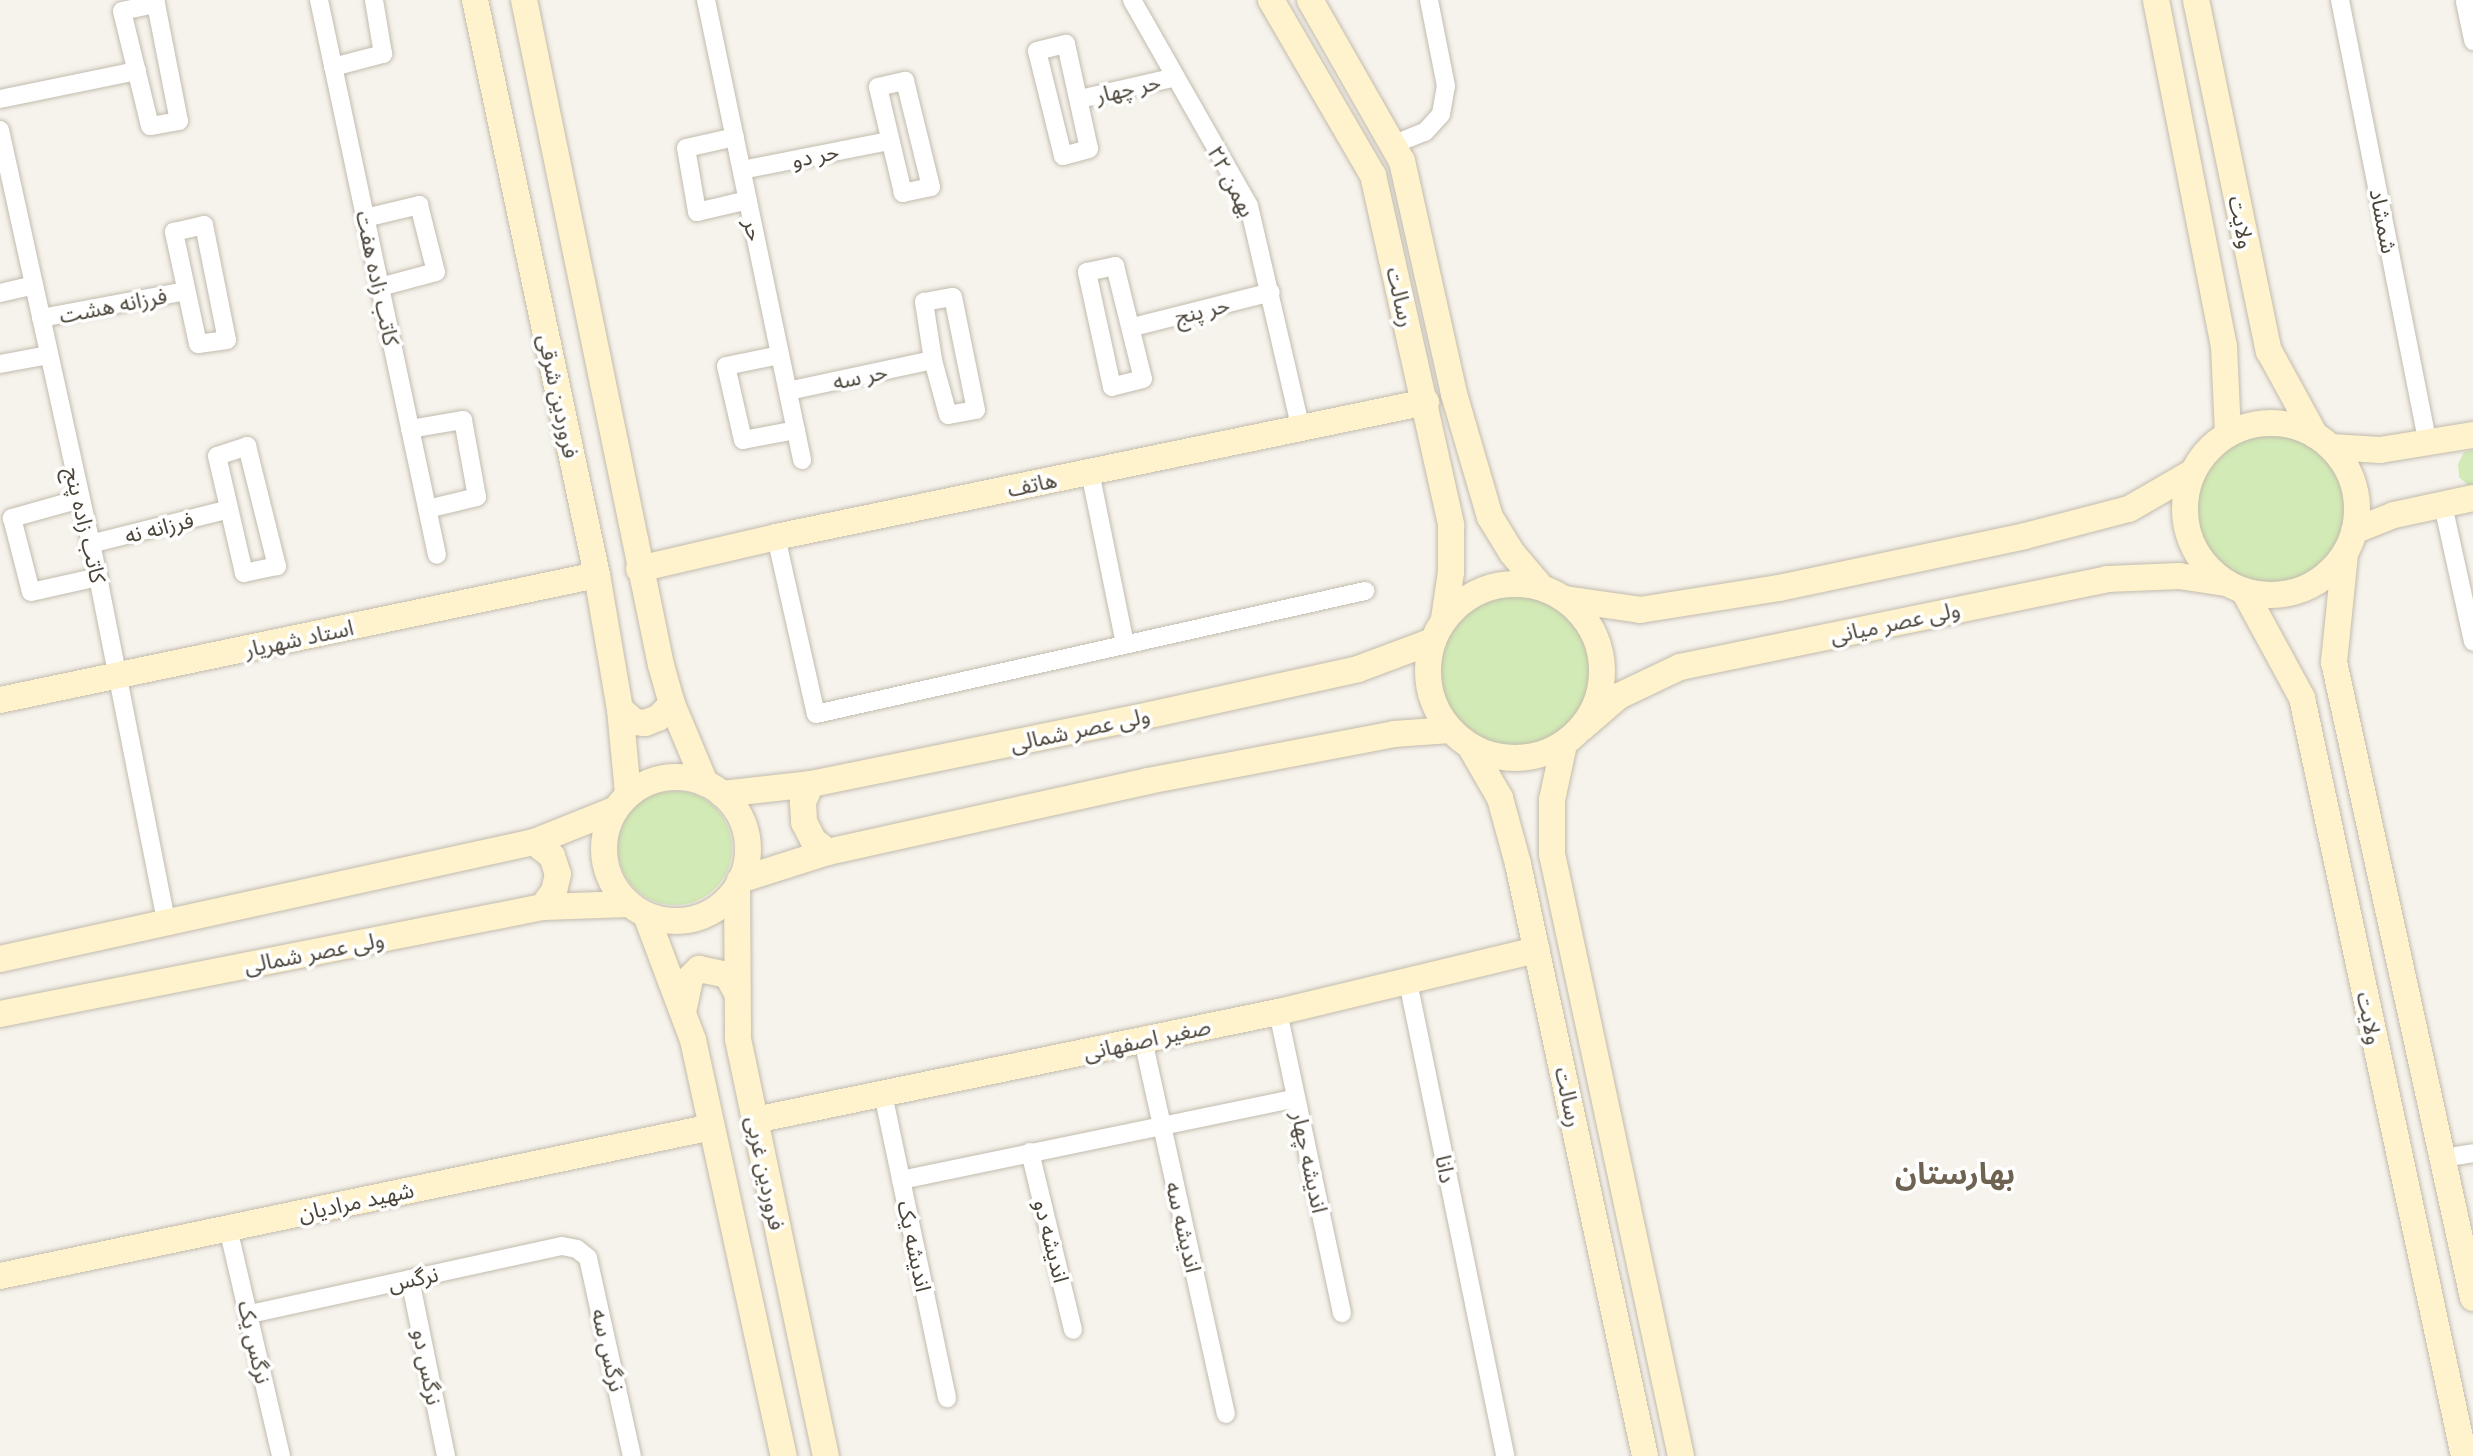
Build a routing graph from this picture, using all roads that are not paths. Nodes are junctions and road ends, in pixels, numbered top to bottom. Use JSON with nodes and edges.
{"nodes":[{"id":1,"x":319,"y":0,"type":"edge"},
{"id":2,"x":374,"y":0,"type":"edge"},
{"id":3,"x":475,"y":0,"type":"edge"},
{"id":4,"x":524,"y":0,"type":"edge"},
{"id":5,"x":706,"y":0,"type":"edge"},
{"id":6,"x":1132,"y":0,"type":"edge"},
{"id":7,"x":1271,"y":0,"type":"edge"},
{"id":8,"x":1310,"y":0,"type":"edge"},
{"id":9,"x":1429,"y":0,"type":"edge"},
{"id":10,"x":2156,"y":0,"type":"edge"},
{"id":11,"x":2196,"y":0,"type":"edge"},
{"id":12,"x":2340,"y":0,"type":"edge"},
{"id":13,"x":2473,"y":0,"type":"edge"},
{"id":14,"x":2473,"y":41,"type":"edge"},
{"id":15,"x":333,"y":67,"type":"junction"},
{"id":16,"x":137,"y":71,"type":"junction"},
{"id":17,"x":1176,"y":77,"type":"junction"},
{"id":18,"x":0,"y":99,"type":"edge"},
{"id":19,"x":1080,"y":99,"type":"junction"},
{"id":20,"x":0,"y":131,"type":"edge"},
{"id":21,"x":735,"y":137,"type":"junction"},
{"id":22,"x":888,"y":141,"type":"junction"},
{"id":23,"x":1392,"y":145,"type":"junction"},
{"id":24,"x":742,"y":170,"type":"junction"},
{"id":25,"x":748,"y":200,"type":"junction"},
{"id":26,"x":365,"y":218,"type":"junction"},
{"id":27,"x":34,"y":285,"type":"junction"},
{"id":28,"x":380,"y":287,"type":"junction"},
{"id":29,"x":186,"y":291,"type":"junction"},
{"id":30,"x":1271,"y":292,"type":"junction"},
{"id":31,"x":0,"y":293,"type":"edge"},
{"id":32,"x":41,"y":318,"type":"junction"},
{"id":33,"x":1133,"y":327,"type":"junction"},
{"id":34,"x":49,"y":355,"type":"junction"},
{"id":35,"x":780,"y":355,"type":"junction"},
{"id":36,"x":933,"y":360,"type":"junction"},
{"id":37,"x":0,"y":364,"type":"edge"},
{"id":38,"x":788,"y":391,"type":"junction"},
{"id":39,"x":1426,"y":402,"type":"junction"},
{"id":40,"x":1300,"y":426,"type":"junction"},
{"id":41,"x":410,"y":429,"type":"junction"},
{"id":42,"x":796,"y":430,"type":"junction"},
{"id":43,"x":2228,"y":434,"type":"junction"},
{"id":44,"x":2473,"y":435,"type":"edge"},
{"id":45,"x":2323,"y":441,"type":"junction"},
{"id":46,"x":2428,"y":443,"type":"junction"},
{"id":47,"x":802,"y":460,"type":"dead end"},
{"id":48,"x":1090,"y":472,"type":"junction"},
{"id":49,"x":2193,"y":472,"type":"junction"},
{"id":50,"x":2473,"y":498,"type":"edge"},
{"id":51,"x":80,"y":499,"type":"junction"},
{"id":52,"x":2443,"y":505,"type":"junction"},
{"id":53,"x":229,"y":509,"type":"junction"},
{"id":54,"x":427,"y":509,"type":"junction"},
{"id":55,"x":776,"y":537,"type":"junction"},
{"id":56,"x":2350,"y":542,"type":"junction"},
{"id":57,"x":90,"y":544,"type":"junction"},
{"id":58,"x":437,"y":555,"type":"dead end"},
{"id":59,"x":639,"y":569,"type":"junction"},
{"id":60,"x":597,"y":575,"type":"junction"},
{"id":61,"x":98,"y":577,"type":"junction"},
{"id":62,"x":1541,"y":587,"type":"junction"},
{"id":63,"x":2235,"y":587,"type":"junction"},
{"id":64,"x":1365,"y":591,"type":"dead end"},
{"id":65,"x":1565,"y":599,"type":"junction"},
{"id":66,"x":1438,"y":630,"type":"junction"},
{"id":67,"x":2473,"y":642,"type":"edge"},
{"id":68,"x":1125,"y":644,"type":"junction"},
{"id":69,"x":118,"y":675,"type":"junction"},
{"id":70,"x":0,"y":700,"type":"edge"},
{"id":71,"x":672,"y":704,"type":"junction"},
{"id":72,"x":620,"y":709,"type":"junction"},
{"id":73,"x":1573,"y":736,"type":"junction"},
{"id":74,"x":1460,"y":738,"type":"junction"},
{"id":75,"x":811,"y":784,"type":"junction"},
{"id":76,"x":714,"y":788,"type":"junction"},
{"id":77,"x":621,"y":802,"type":"junction"},
{"id":78,"x":534,"y":842,"type":"junction"},
{"id":79,"x":828,"y":852,"type":"junction"},
{"id":80,"x":739,"y":884,"type":"junction"},
{"id":81,"x":543,"y":907,"type":"junction"},
{"id":82,"x":638,"y":910,"type":"junction"},
{"id":83,"x":166,"y":922,"type":"junction"},
{"id":84,"x":1537,"y":950,"type":"junction"},
{"id":85,"x":0,"y":959,"type":"edge"},
{"id":86,"x":1408,"y":982,"type":"junction"},
{"id":87,"x":736,"y":991,"type":"junction"},
{"id":88,"x":683,"y":1012,"type":"junction"},
{"id":89,"x":1278,"y":1012,"type":"junction"},
{"id":90,"x":0,"y":1014,"type":"edge"},
{"id":91,"x":1143,"y":1040,"type":"junction"},
{"id":92,"x":883,"y":1094,"type":"junction"},
{"id":93,"x":1296,"y":1098,"type":"junction"},
{"id":94,"x":755,"y":1120,"type":"junction"},
{"id":95,"x":1161,"y":1125,"type":"junction"},
{"id":96,"x":712,"y":1127,"type":"junction"},
{"id":97,"x":1030,"y":1152,"type":"junction"},
{"id":98,"x":2473,"y":1153,"type":"edge"},
{"id":99,"x":2443,"y":1158,"type":"junction"},
{"id":100,"x":901,"y":1180,"type":"junction"},
{"id":101,"x":228,"y":1228,"type":"junction"},
{"id":102,"x":577,"y":1249,"type":"joint"},
{"id":103,"x":0,"y":1276,"type":"edge"},
{"id":104,"x":410,"y":1279,"type":"junction"},
{"id":105,"x":2473,"y":1298,"type":"edge"},
{"id":106,"x":1342,"y":1313,"type":"dead end"},
{"id":107,"x":250,"y":1314,"type":"junction"},
{"id":108,"x":1073,"y":1330,"type":"dead end"},
{"id":109,"x":947,"y":1398,"type":"dead end"},
{"id":110,"x":1226,"y":1414,"type":"dead end"},
{"id":111,"x":281,"y":1456,"type":"edge"},
{"id":112,"x":446,"y":1456,"type":"edge"},
{"id":113,"x":632,"y":1456,"type":"edge"},
{"id":114,"x":784,"y":1456,"type":"edge"},
{"id":115,"x":826,"y":1456,"type":"edge"},
{"id":116,"x":1505,"y":1456,"type":"edge"},
{"id":117,"x":1645,"y":1456,"type":"edge"},
{"id":118,"x":1681,"y":1456,"type":"edge"},
{"id":119,"x":2464,"y":1456,"type":"edge"}],
"edges":[{"from":1,"to":15,"type":"street","name":"کاتب زاده هفت"},
{"from":2,"to":15,"type":"street"},
{"from":3,"to":60,"type":"main road","name":"فروردین شرقی"},
{"from":4,"to":59,"type":"main road","name":"فروردین شرقی"},
{"from":5,"to":21,"type":"street","name":"حر"},
{"from":6,"to":17,"type":"street","name":"۲۲ بهمن"},
{"from":7,"to":39,"type":"main road","name":"رسالت"},
{"from":8,"to":23,"type":"main road","name":"رسالت"},
{"from":9,"to":23,"type":"street"},
{"from":10,"to":43,"type":"main road","name":"ولایت"},
{"from":11,"to":45,"type":"main road","name":"ولایت"},
{"from":12,"to":46,"type":"street","name":"شمشاد"},
{"from":13,"to":14,"type":"street"},
{"from":15,"to":26,"type":"street","name":"کاتب زاده هفت"},
{"from":16,"to":16,"type":"street"},
{"from":16,"to":18,"type":"street"},
{"from":17,"to":19,"type":"street","name":"حر چهار"},
{"from":17,"to":30,"type":"street","name":"۲۲ بهمن"},
{"from":19,"to":19,"type":"street"},
{"from":20,"to":27,"type":"street","name":"کاتب زاده پنج"},
{"from":21,"to":24,"type":"street","name":"حر"},
{"from":21,"to":25,"type":"street"},
{"from":22,"to":22,"type":"street"},
{"from":22,"to":24,"type":"street","name":"حر دو"},
{"from":23,"to":62,"type":"main road","name":"رسالت"},
{"from":24,"to":25,"type":"street","name":"حر"},
{"from":25,"to":35,"type":"street","name":"حر"},
{"from":26,"to":28,"type":"street","name":"کاتب زاده هفت"},
{"from":26,"to":28,"type":"street"},
{"from":27,"to":31,"type":"street"},
{"from":27,"to":32,"type":"street","name":"کاتب زاده پنج"},
{"from":28,"to":41,"type":"street","name":"کاتب زاده هفت"},
{"from":29,"to":29,"type":"street"},
{"from":29,"to":32,"type":"street","name":"فرزانه هشت"},
{"from":30,"to":33,"type":"street","name":"حر پنج"},
{"from":30,"to":40,"type":"street","name":"۲۲ بهمن"},
{"from":32,"to":34,"type":"street","name":"کاتب زاده پنج"},
{"from":33,"to":33,"type":"street"},
{"from":34,"to":37,"type":"street"},
{"from":34,"to":51,"type":"street","name":"کاتب زاده پنج"},
{"from":35,"to":38,"type":"street","name":"حر"},
{"from":35,"to":42,"type":"street"},
{"from":36,"to":36,"type":"street"},
{"from":36,"to":38,"type":"street","name":"حر سه"},
{"from":38,"to":42,"type":"street","name":"حر"},
{"from":39,"to":40,"type":"main road","name":"هاتف"},
{"from":39,"to":66,"type":"main road","name":"رسالت"},
{"from":40,"to":48,"type":"main road","name":"هاتف"},
{"from":41,"to":54,"type":"street","name":"کاتب زاده هفت"},
{"from":41,"to":54,"type":"street"},
{"from":42,"to":47,"type":"street","name":"حر"},
{"from":43,"to":45,"type":"main road"},
{"from":43,"to":49,"type":"main road"},
{"from":44,"to":46,"type":"main road"},
{"from":45,"to":46,"type":"main road"},
{"from":45,"to":56,"type":"main road"},
{"from":48,"to":55,"type":"main road","name":"هاتف"},
{"from":48,"to":68,"type":"street"},
{"from":49,"to":63,"type":"main road"},
{"from":49,"to":65,"type":"main road"},
{"from":50,"to":52,"type":"main road"},
{"from":51,"to":57,"type":"street","name":"کاتب زاده پنج"},
{"from":51,"to":61,"type":"street"},
{"from":52,"to":56,"type":"main road"},
{"from":52,"to":67,"type":"street"},
{"from":53,"to":53,"type":"street"},
{"from":53,"to":57,"type":"street","name":"فرزانه نه"},
{"from":54,"to":58,"type":"street","name":"کاتب زاده هفت"},
{"from":55,"to":59,"type":"main road","name":"هاتف"},
{"from":55,"to":68,"type":"street"},
{"from":56,"to":63,"type":"main road"},
{"from":56,"to":99,"type":"main road","name":"ولایت"},
{"from":57,"to":61,"type":"street","name":"کاتب زاده پنج"},
{"from":59,"to":71,"type":"main road","name":"فروردین شرقی"},
{"from":60,"to":69,"type":"main road","name":"استاد شهریار"},
{"from":60,"to":72,"type":"main road","name":"فروردین شرقی"},
{"from":61,"to":69,"type":"street","name":"کاتب زاده پنج"},
{"from":62,"to":65,"type":"main road"},
{"from":62,"to":66,"type":"main road"},
{"from":63,"to":73,"type":"main road","name":"ولی عصر میانی"},
{"from":63,"to":119,"type":"main road","name":"ولایت"},
{"from":64,"to":68,"type":"street"},
{"from":65,"to":73,"type":"main road"},
{"from":66,"to":74,"type":"main road"},
{"from":66,"to":75,"type":"main road","name":"ولی عصر شمالی"},
{"from":69,"to":70,"type":"main road","name":"استاد شهریار"},
{"from":69,"to":83,"type":"street","name":"کاتب زاده پنج"},
{"from":71,"to":72,"type":"main road"},
{"from":71,"to":76,"type":"main road","name":"فروردین شرقی"},
{"from":72,"to":77,"type":"main road","name":"فروردین شرقی"},
{"from":73,"to":74,"type":"main road"},
{"from":73,"to":118,"type":"main road","name":"رسالت"},
{"from":74,"to":79,"type":"main road"},
{"from":74,"to":84,"type":"main road","name":"رسالت"},
{"from":75,"to":76,"type":"main road","name":"ولی عصر شمالی"},
{"from":75,"to":79,"type":"main road"},
{"from":76,"to":77,"type":"main road"},
{"from":76,"to":80,"type":"main road"},
{"from":77,"to":78,"type":"main road"},
{"from":77,"to":82,"type":"main road"},
{"from":78,"to":81,"type":"main road"},
{"from":78,"to":83,"type":"main road"},
{"from":79,"to":80,"type":"main road"},
{"from":80,"to":82,"type":"main road"},
{"from":80,"to":87,"type":"main road","name":"فروردین غربی"},
{"from":81,"to":82,"type":"main road","name":"ولی عصر شمالی"},
{"from":81,"to":90,"type":"main road","name":"ولی عصر شمالی"},
{"from":82,"to":88,"type":"main road","name":"فروردین غربی"},
{"from":83,"to":85,"type":"main road"},
{"from":84,"to":86,"type":"main road","name":"صغیر اصفهانی"},
{"from":84,"to":117,"type":"main road","name":"رسالت"},
{"from":86,"to":89,"type":"main road","name":"صغیر اصفهانی"},
{"from":86,"to":116,"type":"street","name":"دانا"},
{"from":87,"to":88,"type":"main road"},
{"from":87,"to":94,"type":"main road","name":"فروردین غربی"},
{"from":88,"to":96,"type":"main road","name":"فروردین غربی"},
{"from":89,"to":91,"type":"main road","name":"صغیر اصفهانی"},
{"from":89,"to":93,"type":"street","name":"اندیشه چهار"},
{"from":91,"to":92,"type":"main road","name":"صغیر اصفهانی"},
{"from":91,"to":95,"type":"street","name":"اندیشه سه"},
{"from":92,"to":94,"type":"main road","name":"صغیر اصفهانی"},
{"from":92,"to":100,"type":"street","name":"اندیشه یک"},
{"from":93,"to":95,"type":"street"},
{"from":93,"to":106,"type":"street","name":"اندیشه چهار"},
{"from":94,"to":115,"type":"main road","name":"فروردین غربی"},
{"from":95,"to":97,"type":"street"},
{"from":95,"to":110,"type":"street","name":"اندیشه سه"},
{"from":96,"to":101,"type":"main road","name":"شهید مرادیان"},
{"from":96,"to":114,"type":"main road","name":"فروردین غربی"},
{"from":97,"to":100,"type":"street"},
{"from":97,"to":108,"type":"street","name":"اندیشه دو"},
{"from":98,"to":99,"type":"street"},
{"from":99,"to":105,"type":"main road","name":"ولایت"},
{"from":100,"to":109,"type":"street","name":"اندیشه یک"},
{"from":101,"to":103,"type":"main road","name":"شهید مرادیان"},
{"from":101,"to":107,"type":"street","name":"نرگس یک"},
{"from":102,"to":104,"type":"street","name":"نرگس"},
{"from":102,"to":113,"type":"street","name":"نرگس سه"},
{"from":104,"to":107,"type":"street","name":"نرگس"},
{"from":104,"to":112,"type":"street","name":"نرگس دو"},
{"from":107,"to":111,"type":"street","name":"نرگس یک"}]}
